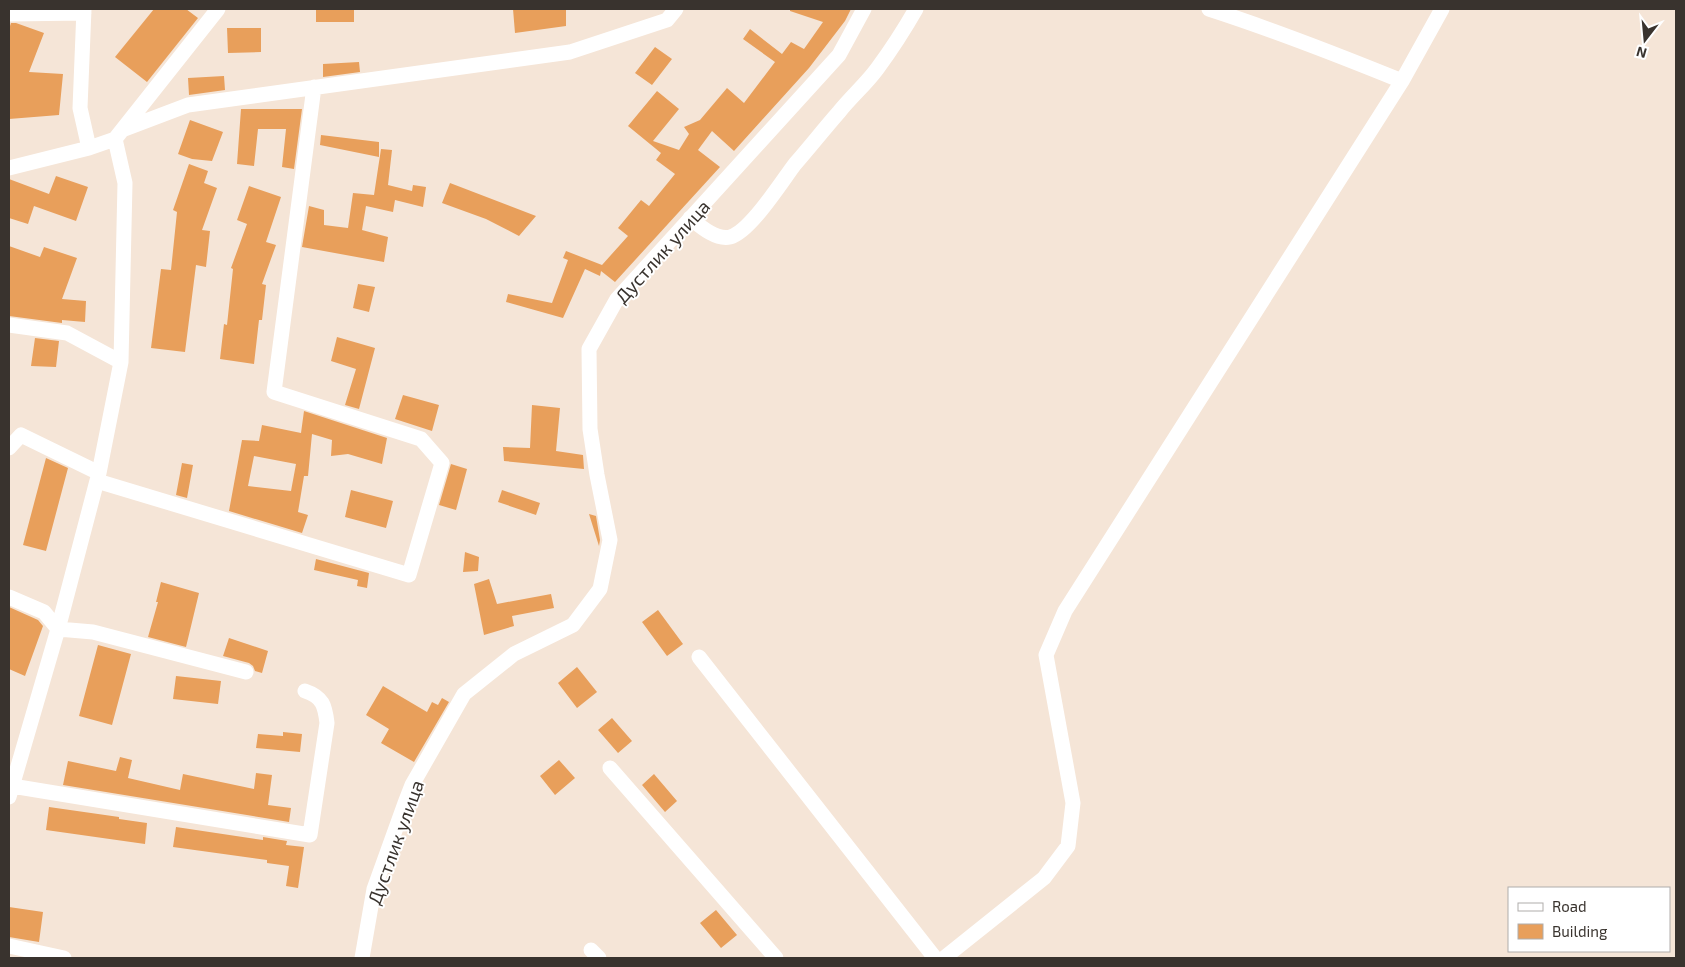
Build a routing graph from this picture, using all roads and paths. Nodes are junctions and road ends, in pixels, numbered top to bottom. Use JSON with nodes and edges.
{"nodes":[{"id":1,"x":218,"y":9,"type":"edge"},
{"id":2,"x":676,"y":9,"type":"edge"},
{"id":3,"x":864,"y":9,"type":"edge"},
{"id":4,"x":916,"y":9,"type":"edge"},
{"id":5,"x":1209,"y":9,"type":"edge"},
{"id":6,"x":1442,"y":9,"type":"edge"},
{"id":7,"x":84,"y":11,"type":"edge"},
{"id":8,"x":9,"y":14,"type":"edge"},
{"id":9,"x":1402,"y":81,"type":"junction"},
{"id":10,"x":314,"y":87,"type":"junction"},
{"id":11,"x":118,"y":135,"type":"junction"},
{"id":12,"x":89,"y":148,"type":"junction"},
{"id":13,"x":9,"y":168,"type":"edge"},
{"id":14,"x":690,"y":218,"type":"junction"},
{"id":15,"x":9,"y":325,"type":"edge"},
{"id":16,"x":121,"y":362,"type":"junction"},
{"id":17,"x":9,"y":448,"type":"edge"},
{"id":18,"x":98,"y":477,"type":"junction"},
{"id":19,"x":9,"y":597,"type":"edge"},
{"id":20,"x":58,"y":629,"type":"junction"},
{"id":21,"x":698,"y":657,"type":"dead end"},
{"id":22,"x":246,"y":672,"type":"dead end"},
{"id":23,"x":305,"y":692,"type":"dead end"},
{"id":24,"x":15,"y":751,"type":"edge"},
{"id":25,"x":610,"y":768,"type":"dead end"},
{"id":26,"x":10,"y":791,"type":"edge"},
{"id":27,"x":9,"y":946,"type":"edge"},
{"id":28,"x":64,"y":958,"type":"edge"},
{"id":29,"x":362,"y":958,"type":"edge"},
{"id":30,"x":776,"y":958,"type":"edge"},
{"id":31,"x":935,"y":958,"type":"edge"},
{"id":32,"x":944,"y":958,"type":"edge"}],
"edges":[{"from":1,"to":11,"type":"street"},
{"from":2,"to":10,"type":"street"},
{"from":3,"to":14,"type":"street","name":"Дустлик улица"},
{"from":4,"to":14,"type":"street"},
{"from":5,"to":9,"type":"street"},
{"from":6,"to":9,"type":"street"},
{"from":7,"to":8,"type":"street"},
{"from":7,"to":12,"type":"street"},
{"from":9,"to":32,"type":"street"},
{"from":10,"to":11,"type":"street"},
{"from":10,"to":18,"type":"street"},
{"from":11,"to":12,"type":"street"},
{"from":11,"to":16,"type":"street"},
{"from":12,"to":13,"type":"street"},
{"from":14,"to":29,"type":"street","name":"Дустлик улица"},
{"from":15,"to":16,"type":"street"},
{"from":16,"to":18,"type":"street"},
{"from":17,"to":18,"type":"street"},
{"from":18,"to":20,"type":"street"},
{"from":19,"to":20,"type":"street"},
{"from":20,"to":22,"type":"street"},
{"from":20,"to":24,"type":"street"},
{"from":21,"to":31,"type":"street"},
{"from":23,"to":26,"type":"street"},
{"from":24,"to":26,"type":"street"},
{"from":25,"to":30,"type":"street"},
{"from":27,"to":28,"type":"street"}]}
